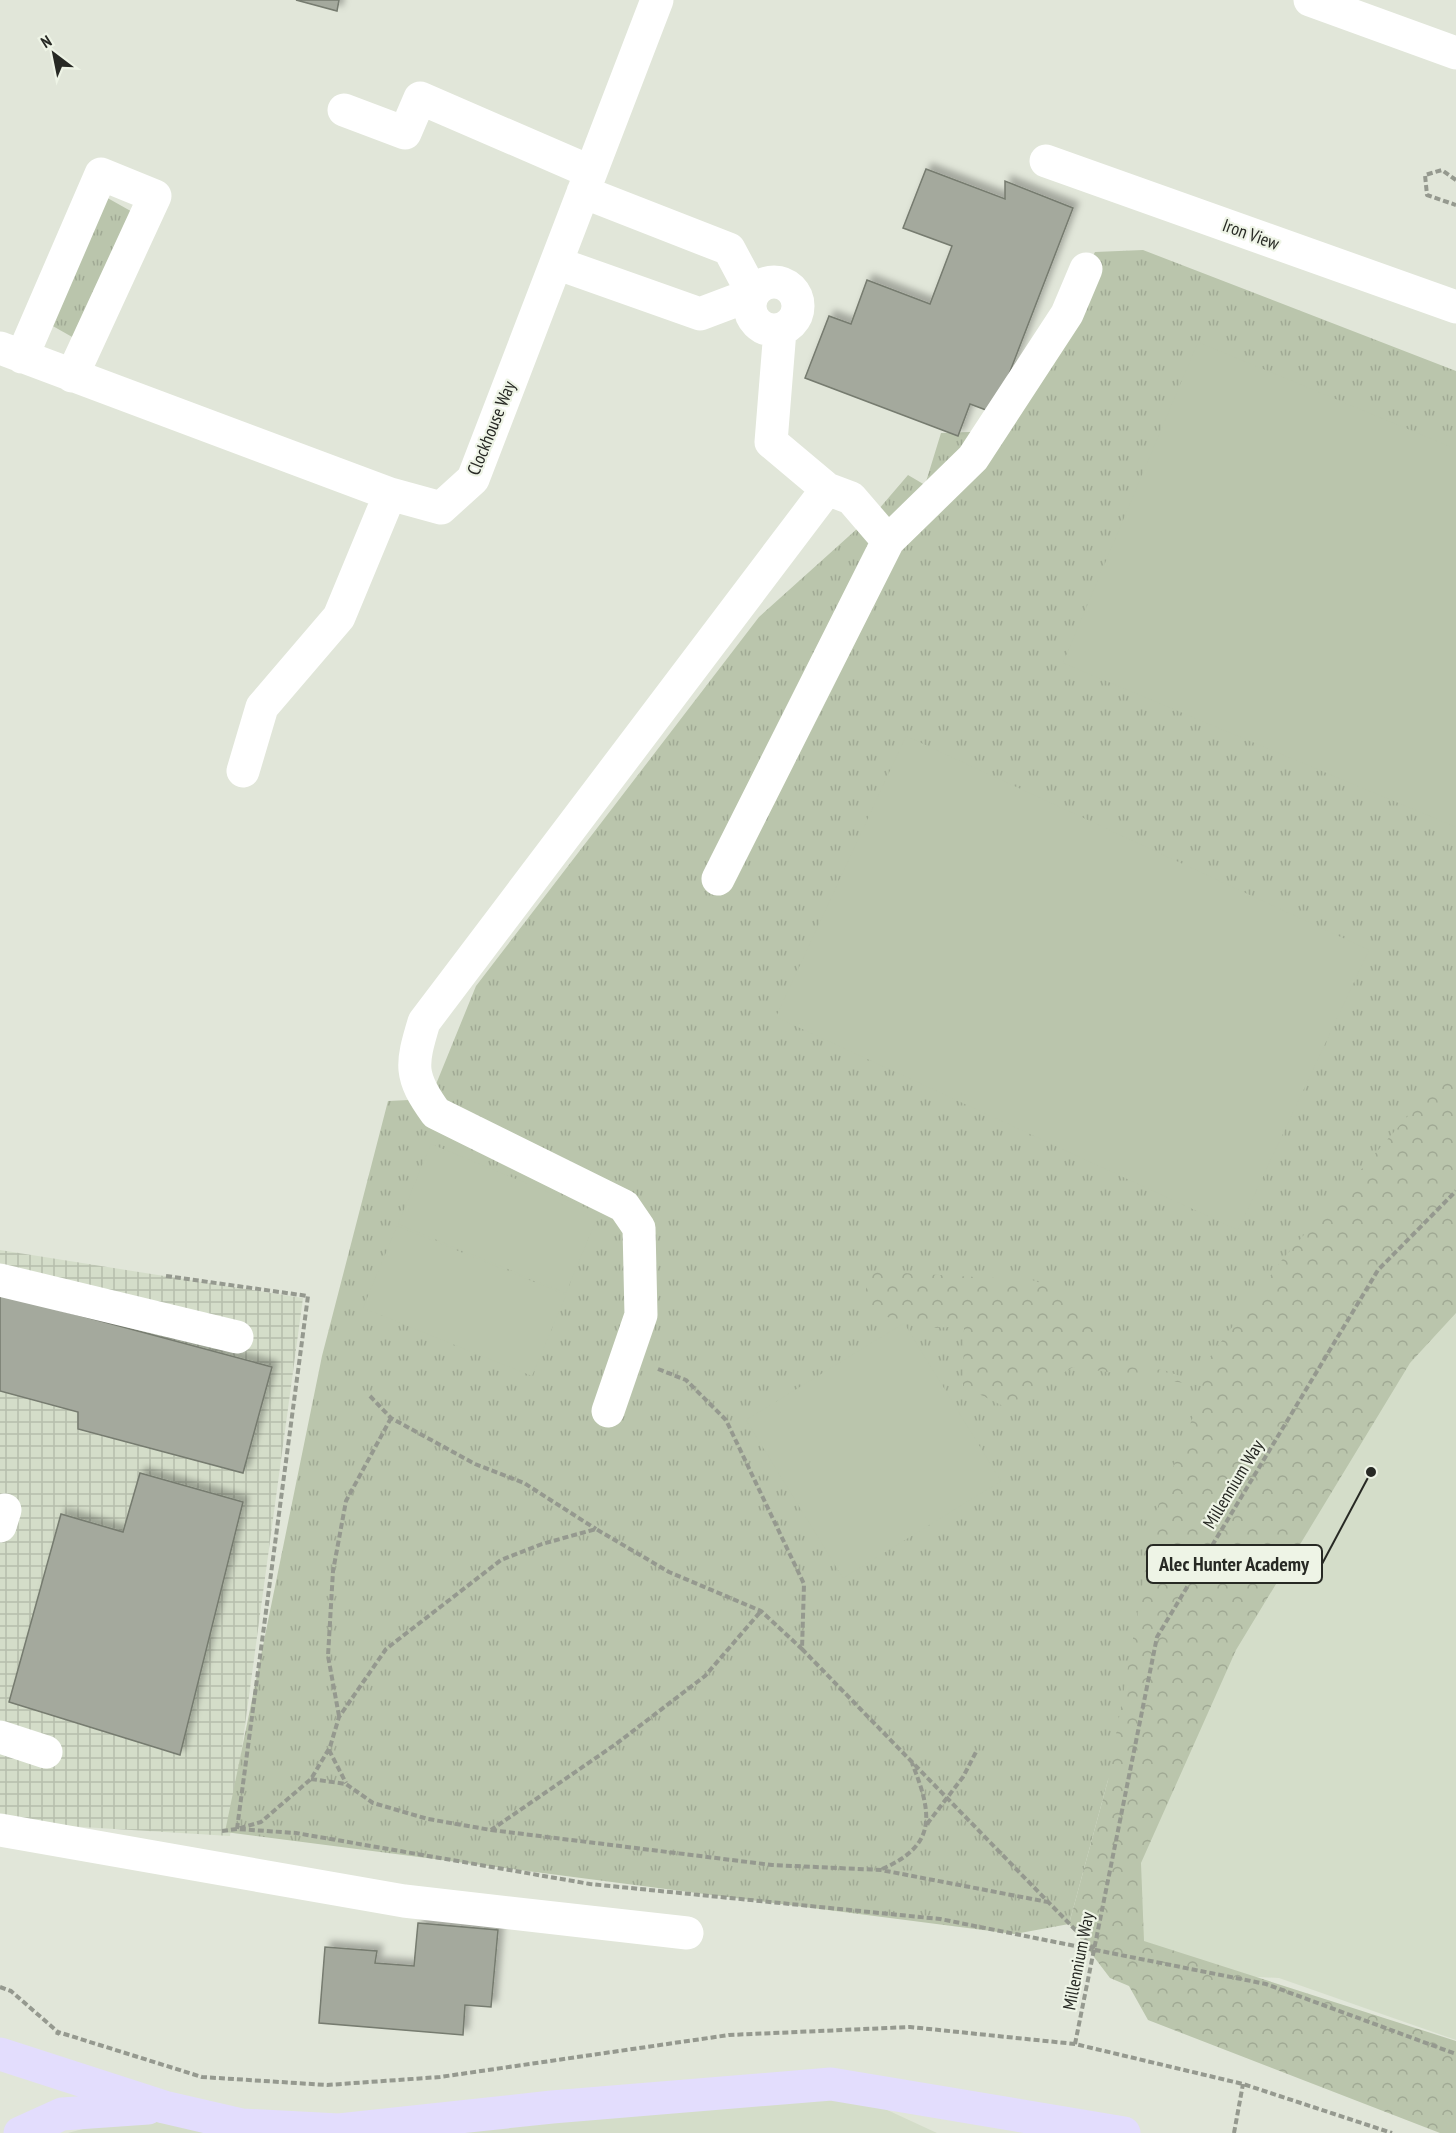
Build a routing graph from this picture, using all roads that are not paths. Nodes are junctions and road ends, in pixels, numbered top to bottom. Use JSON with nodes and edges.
{"nodes":[{"id":1,"x":657,"y":0,"type":"edge"},
{"id":2,"x":1310,"y":0,"type":"edge"},
{"id":3,"x":1456,"y":53,"type":"edge"},
{"id":4,"x":344,"y":110,"type":"dead end"},
{"id":5,"x":1046,"y":161,"type":"dead end"},
{"id":6,"x":587,"y":182,"type":"junction"},
{"id":7,"x":556,"y":263,"type":"junction"},
{"id":8,"x":1086,"y":269,"type":"dead end"},
{"id":9,"x":753,"y":294,"type":"junction"},
{"id":10,"x":1456,"y":307,"type":"edge"},
{"id":11,"x":11,"y":353,"type":"edge"},
{"id":12,"x":72,"y":376,"type":"junction"},
{"id":13,"x":827,"y":489,"type":"junction"},
{"id":14,"x":390,"y":494,"type":"junction"},
{"id":15,"x":888,"y":541,"type":"junction"},
{"id":16,"x":243,"y":771,"type":"dead end"},
{"id":17,"x":718,"y":879,"type":"dead end"},
{"id":18,"x":0,"y":1281,"type":"edge"},
{"id":19,"x":237,"y":1337,"type":"dead end"},
{"id":20,"x":608,"y":1411,"type":"dead end"},
{"id":21,"x":0,"y":1737,"type":"edge"},
{"id":22,"x":46,"y":1752,"type":"dead end"},
{"id":23,"x":0,"y":1830,"type":"edge"},
{"id":24,"x":687,"y":1933,"type":"dead end"},
{"id":25,"x":0,"y":2054,"type":"edge"},
{"id":26,"x":164,"y":2107,"type":"junction"},
{"id":27,"x":1077,"y":2128,"type":"edge"},
{"id":28,"x":20,"y":2133,"type":"edge"},
{"id":29,"x":1124,"y":2133,"type":"edge"}],
"edges":[{"from":1,"to":6,"type":"street","name":"Clockhouse Way"},
{"from":2,"to":3,"type":"street"},
{"from":4,"to":6,"type":"street"},
{"from":5,"to":10,"type":"street","name":"Iron View"},
{"from":6,"to":7,"type":"street","name":"Clockhouse Way"},
{"from":6,"to":9,"type":"street"},
{"from":7,"to":9,"type":"street"},
{"from":7,"to":14,"type":"street","name":"Clockhouse Way"},
{"from":8,"to":15,"type":"street"},
{"from":9,"to":13,"type":"street"},
{"from":11,"to":12,"type":"street","name":"Clockhouse Way"},
{"from":11,"to":12,"type":"street"},
{"from":12,"to":14,"type":"street","name":"Clockhouse Way"},
{"from":13,"to":15,"type":"street"},
{"from":13,"to":20,"type":"street"},
{"from":14,"to":16,"type":"street"},
{"from":15,"to":17,"type":"street"},
{"from":18,"to":19,"type":"street"},
{"from":21,"to":22,"type":"street"},
{"from":23,"to":24,"type":"street"},
{"from":25,"to":26,"type":"main road"},
{"from":26,"to":27,"type":"main road"},
{"from":26,"to":28,"type":"main road"},
{"from":27,"to":29,"type":"main road"}]}
